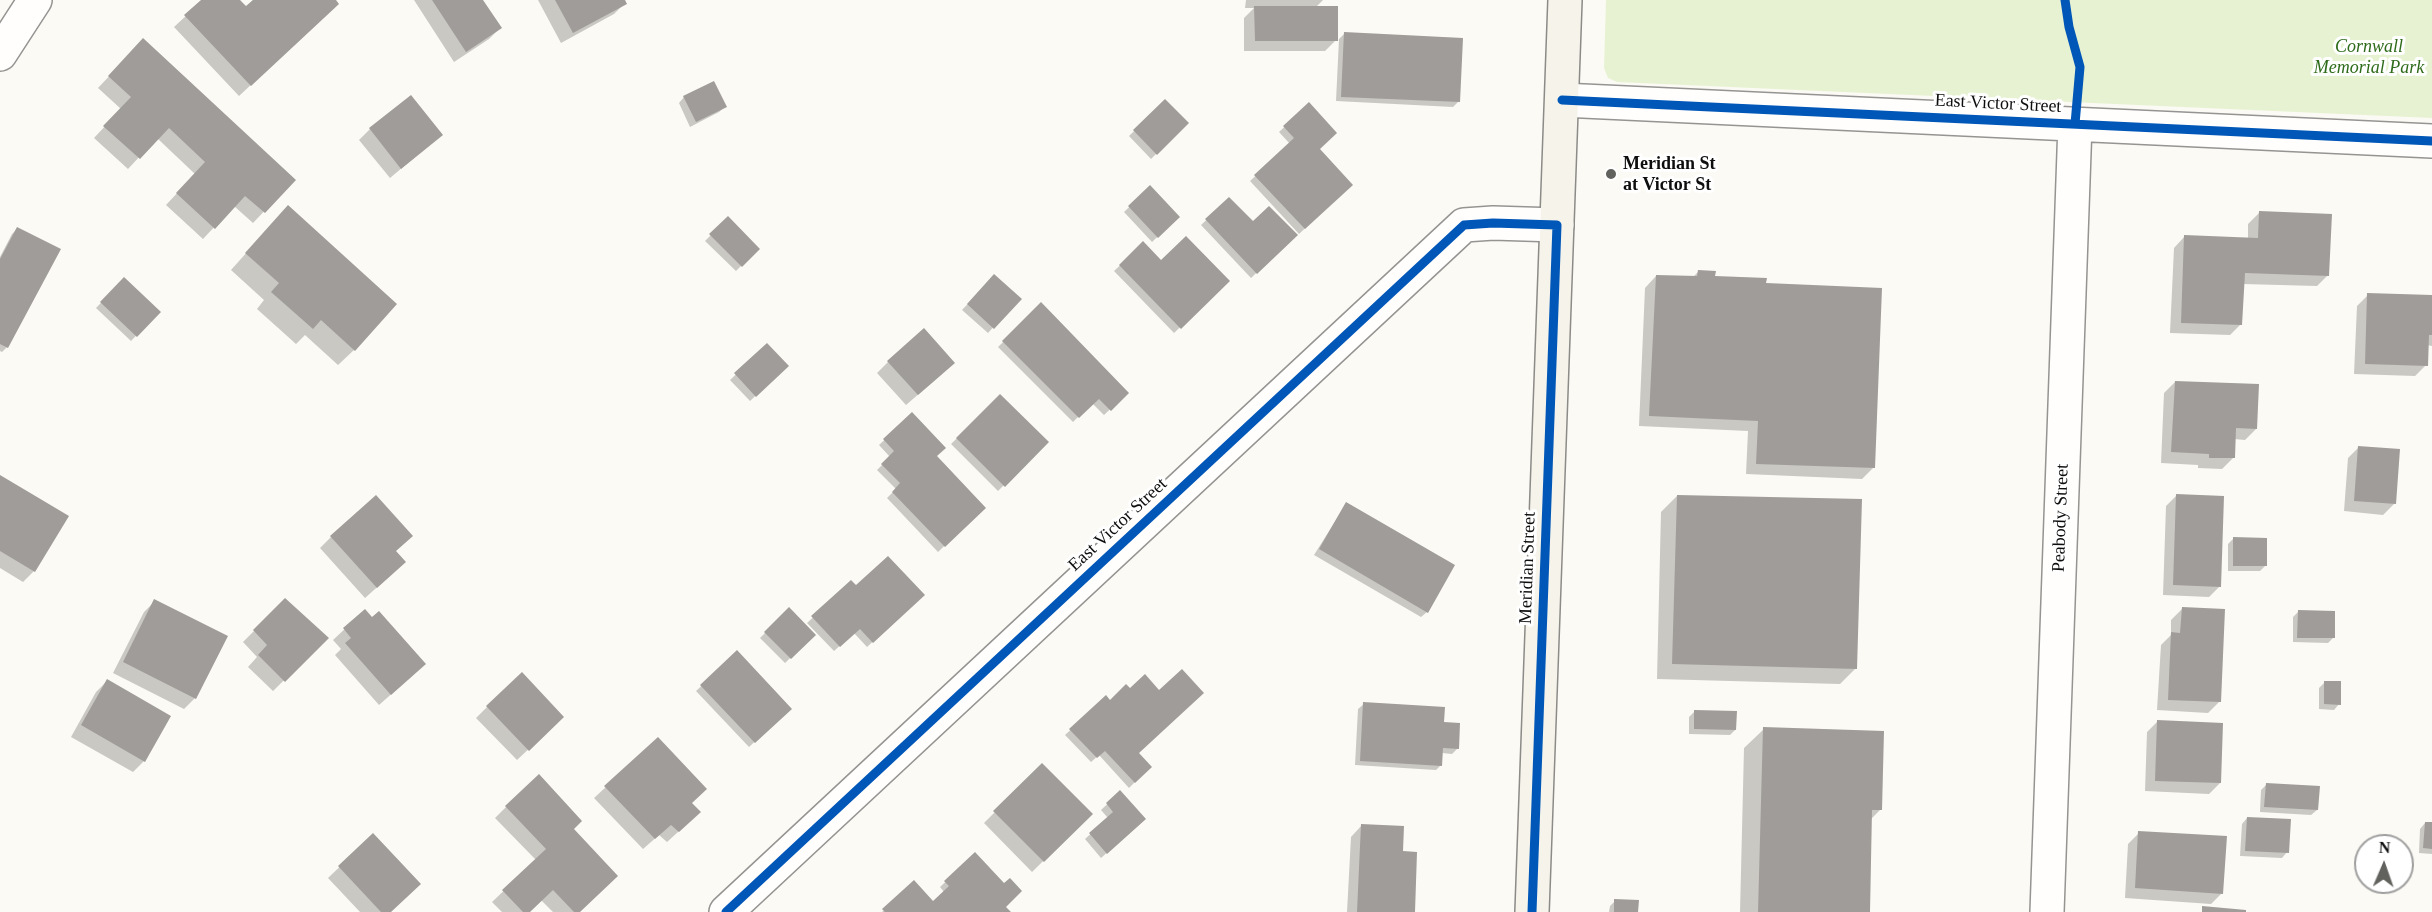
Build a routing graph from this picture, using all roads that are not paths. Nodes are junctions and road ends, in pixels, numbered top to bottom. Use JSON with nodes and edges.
{"nodes":[{"id":1,"x":35,"y":0,"type":"edge"},
{"id":2,"x":1565,"y":0,"type":"edge"},
{"id":3,"x":0,"y":54,"type":"edge"},
{"id":4,"x":1562,"y":100,"type":"junction"},
{"id":5,"x":2076,"y":124,"type":"junction"},
{"id":6,"x":2432,"y":141,"type":"edge"},
{"id":7,"x":1557,"y":225,"type":"junction"},
{"id":8,"x":726,"y":912,"type":"edge"},
{"id":9,"x":1532,"y":912,"type":"edge"},
{"id":10,"x":2047,"y":912,"type":"edge"}],
"edges":[{"from":1,"to":3,"type":"street"},
{"from":2,"to":4,"type":"main road","name":"Meridian Street"},
{"from":4,"to":5,"type":"street","name":"East Victor Street"},
{"from":4,"to":7,"type":"main road","name":"Meridian Street"},
{"from":5,"to":6,"type":"street","name":"East Victor Street"},
{"from":5,"to":10,"type":"street","name":"Peabody Street"},
{"from":7,"to":8,"type":"street","name":"East Victor Street"},
{"from":7,"to":9,"type":"main road","name":"Meridian Street"}]}
